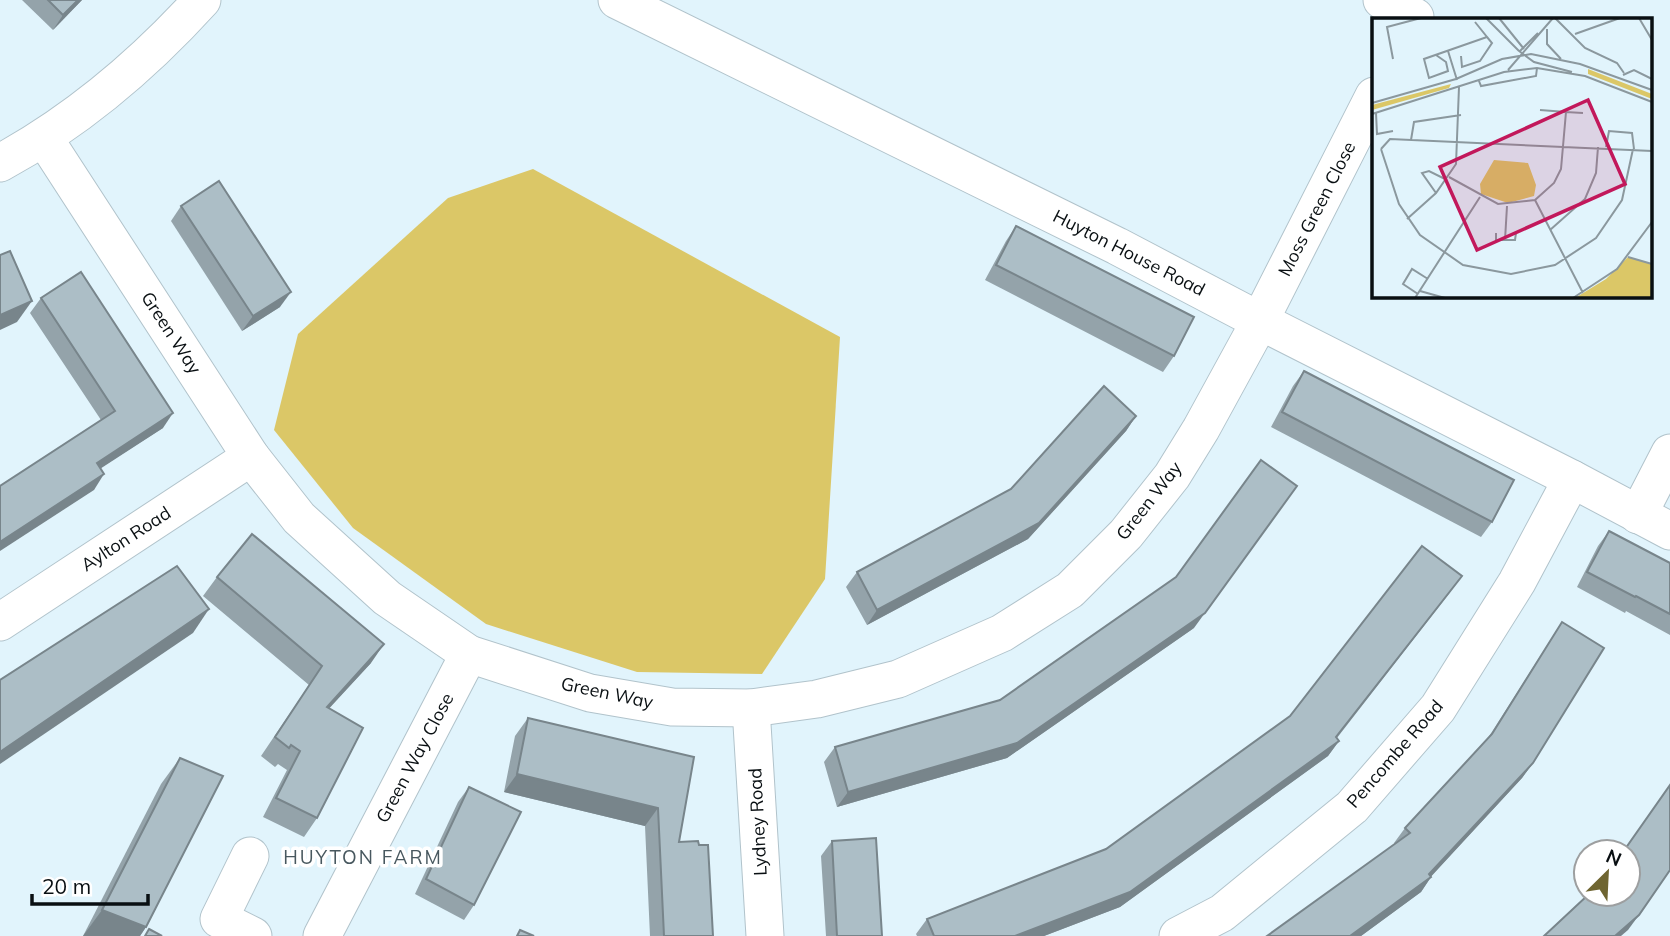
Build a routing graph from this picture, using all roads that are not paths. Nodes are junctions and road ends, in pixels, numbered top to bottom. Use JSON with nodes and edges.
{"nodes":[{"id":1,"x":202,"y":0,"type":"edge"},
{"id":2,"x":617,"y":0,"type":"edge"},
{"id":3,"x":1382,"y":0,"type":"edge"},
{"id":4,"x":1416,"y":18,"type":"edge"},
{"id":5,"x":1372,"y":100,"type":"edge"},
{"id":6,"x":44,"y":138,"type":"junction"},
{"id":7,"x":3,"y":156,"type":"edge"},
{"id":8,"x":1260,"y":321,"type":"junction"},
{"id":9,"x":1670,"y":453,"type":"edge"},
{"id":10,"x":251,"y":457,"type":"junction"},
{"id":11,"x":1572,"y":479,"type":"junction"},
{"id":12,"x":1638,"y":515,"type":"junction"},
{"id":13,"x":1670,"y":531,"type":"edge"},
{"id":14,"x":0,"y":622,"type":"edge"},
{"id":15,"x":469,"y":654,"type":"junction"},
{"id":16,"x":751,"y":708,"type":"junction"},
{"id":17,"x":250,"y":856,"type":"dead end"},
{"id":18,"x":253,"y":936,"type":"edge"},
{"id":19,"x":322,"y":936,"type":"edge"},
{"id":20,"x":765,"y":936,"type":"edge"},
{"id":21,"x":1178,"y":936,"type":"edge"}],
"edges":[{"from":1,"to":6,"type":"street"},
{"from":2,"to":8,"type":"street","name":"Huyton House Road"},
{"from":3,"to":4,"type":"street"},
{"from":5,"to":8,"type":"street","name":"Moss Green Close"},
{"from":6,"to":7,"type":"street"},
{"from":6,"to":10,"type":"street","name":"Green Way"},
{"from":8,"to":11,"type":"street","name":"Huyton House Road"},
{"from":8,"to":16,"type":"street","name":"Green Way"},
{"from":9,"to":12,"type":"street"},
{"from":10,"to":14,"type":"street","name":"Aylton Road"},
{"from":10,"to":15,"type":"street","name":"Green Way"},
{"from":11,"to":12,"type":"street","name":"Huyton House Road"},
{"from":11,"to":21,"type":"street","name":"Pencombe Road"},
{"from":12,"to":13,"type":"street","name":"Huyton House Road"},
{"from":15,"to":16,"type":"street","name":"Green Way"},
{"from":15,"to":19,"type":"street","name":"Green Way Close"},
{"from":16,"to":20,"type":"street","name":"Lydney Road"},
{"from":17,"to":18,"type":"street"}]}
